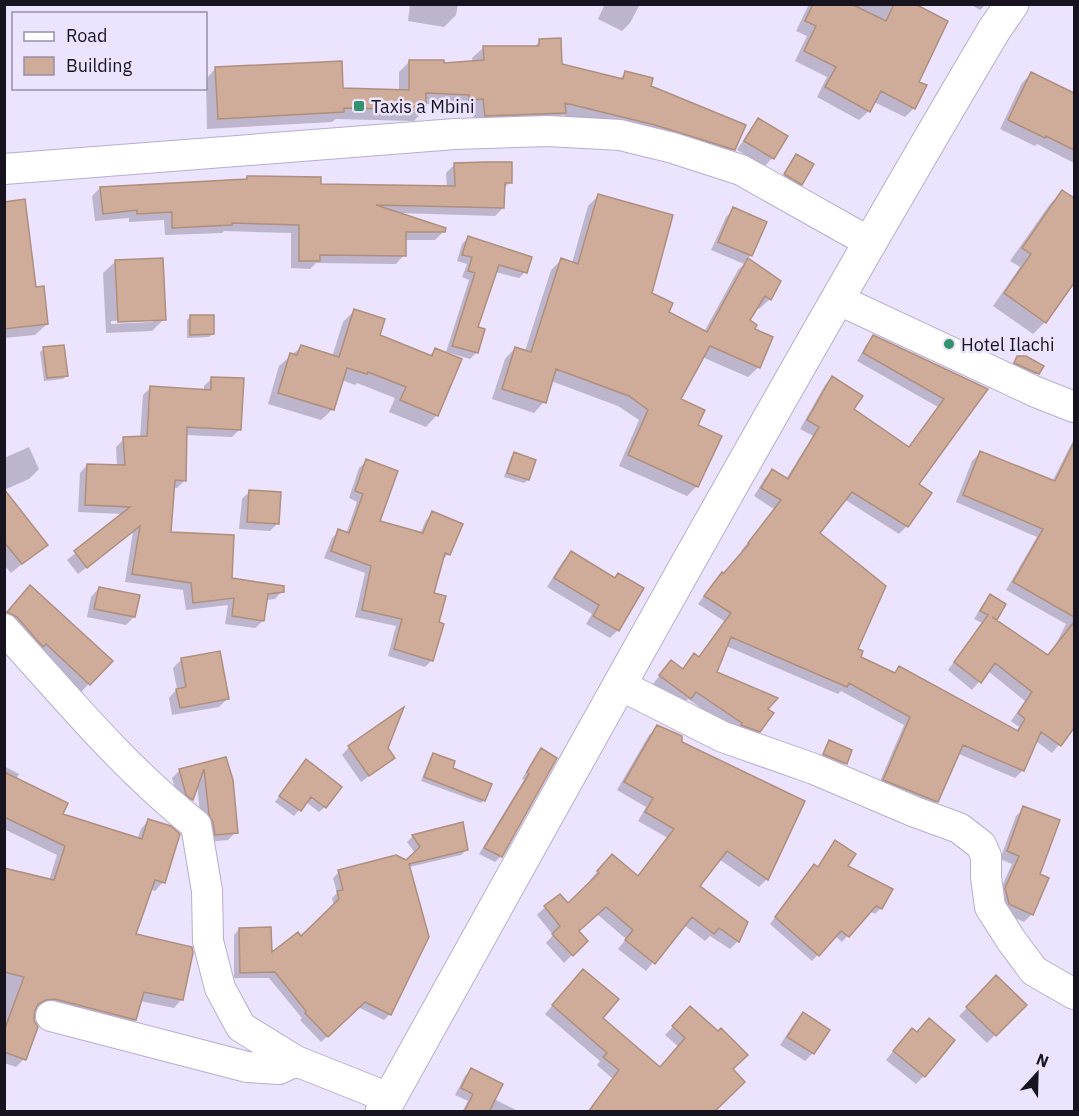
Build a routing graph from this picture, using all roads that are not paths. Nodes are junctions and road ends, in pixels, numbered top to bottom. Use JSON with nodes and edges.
{"nodes":[{"id":1,"x":1012,"y":4,"type":"edge"},
{"id":2,"x":4,"y":169,"type":"edge"},
{"id":3,"x":869,"y":242,"type":"junction"},
{"id":4,"x":837,"y":299,"type":"junction"},
{"id":5,"x":1074,"y":407,"type":"edge"},
{"id":6,"x":4,"y":629,"type":"edge"},
{"id":7,"x":620,"y":685,"type":"junction"},
{"id":8,"x":1074,"y":994,"type":"edge"},
{"id":9,"x":51,"y":1016,"type":"dead end"},
{"id":10,"x":296,"y":1061,"type":"junction"},
{"id":11,"x":386,"y":1105,"type":"edge"}],
"edges":[{"from":1,"to":3,"type":"main road"},
{"from":2,"to":3,"type":"street"},
{"from":3,"to":4,"type":"main road"},
{"from":4,"to":5,"type":"street"},
{"from":4,"to":7,"type":"main road"},
{"from":6,"to":10,"type":"street"},
{"from":7,"to":8,"type":"street"},
{"from":7,"to":11,"type":"main road"},
{"from":9,"to":10,"type":"street"},
{"from":10,"to":11,"type":"street"}]}
